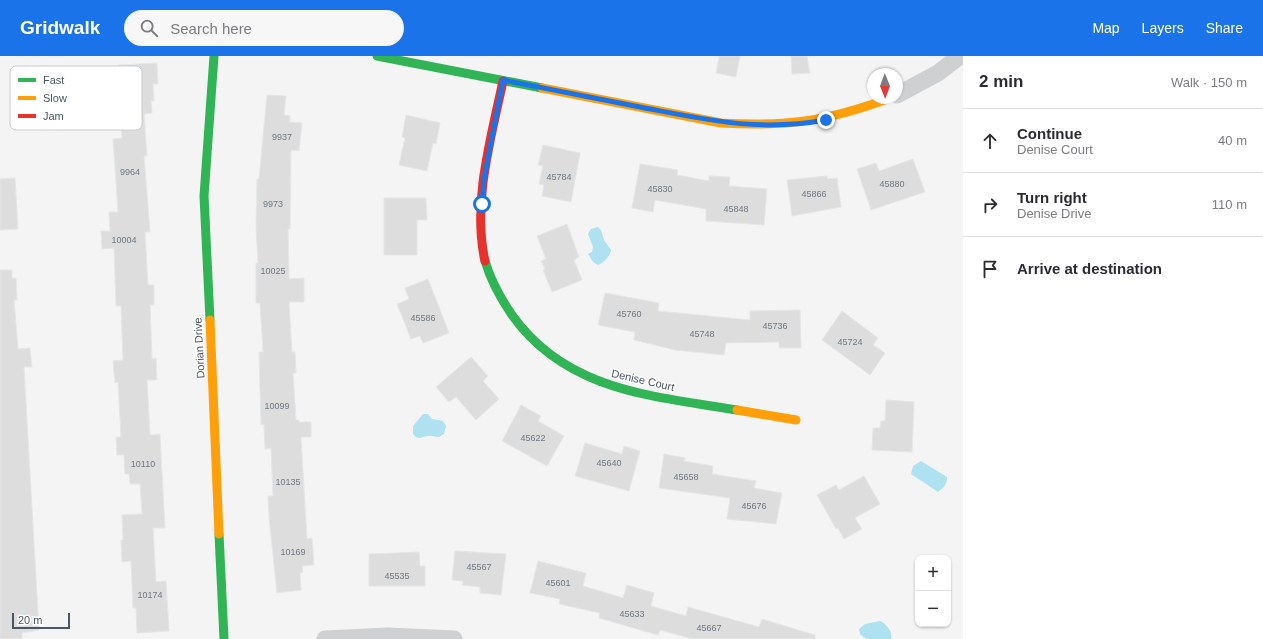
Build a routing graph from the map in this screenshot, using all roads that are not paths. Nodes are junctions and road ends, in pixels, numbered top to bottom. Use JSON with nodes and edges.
{"nodes":[{"id":1,"x":214,"y":56,"type":"edge"},
{"id":2,"x":376,"y":56,"type":"edge"},
{"id":3,"x":960,"y":56,"type":"edge"},
{"id":4,"x":503,"y":80,"type":"junction"},
{"id":5,"x":903,"y":92,"type":"edge"},
{"id":6,"x":875,"y":104,"type":"edge"},
{"id":7,"x":796,"y":420,"type":"dead end"},
{"id":8,"x":224,"y":639,"type":"edge"},
{"id":9,"x":325,"y":639,"type":"edge"},
{"id":10,"x":454,"y":639,"type":"edge"}],
"edges":[{"from":1,"to":8,"type":"street","name":"Dorian Drive"},
{"from":2,"to":4,"type":"street"},
{"from":3,"to":5,"type":"street"},
{"from":4,"to":6,"type":"street"},
{"from":4,"to":7,"type":"street","name":"Denise Court"},
{"from":9,"to":10,"type":"street"}]}
